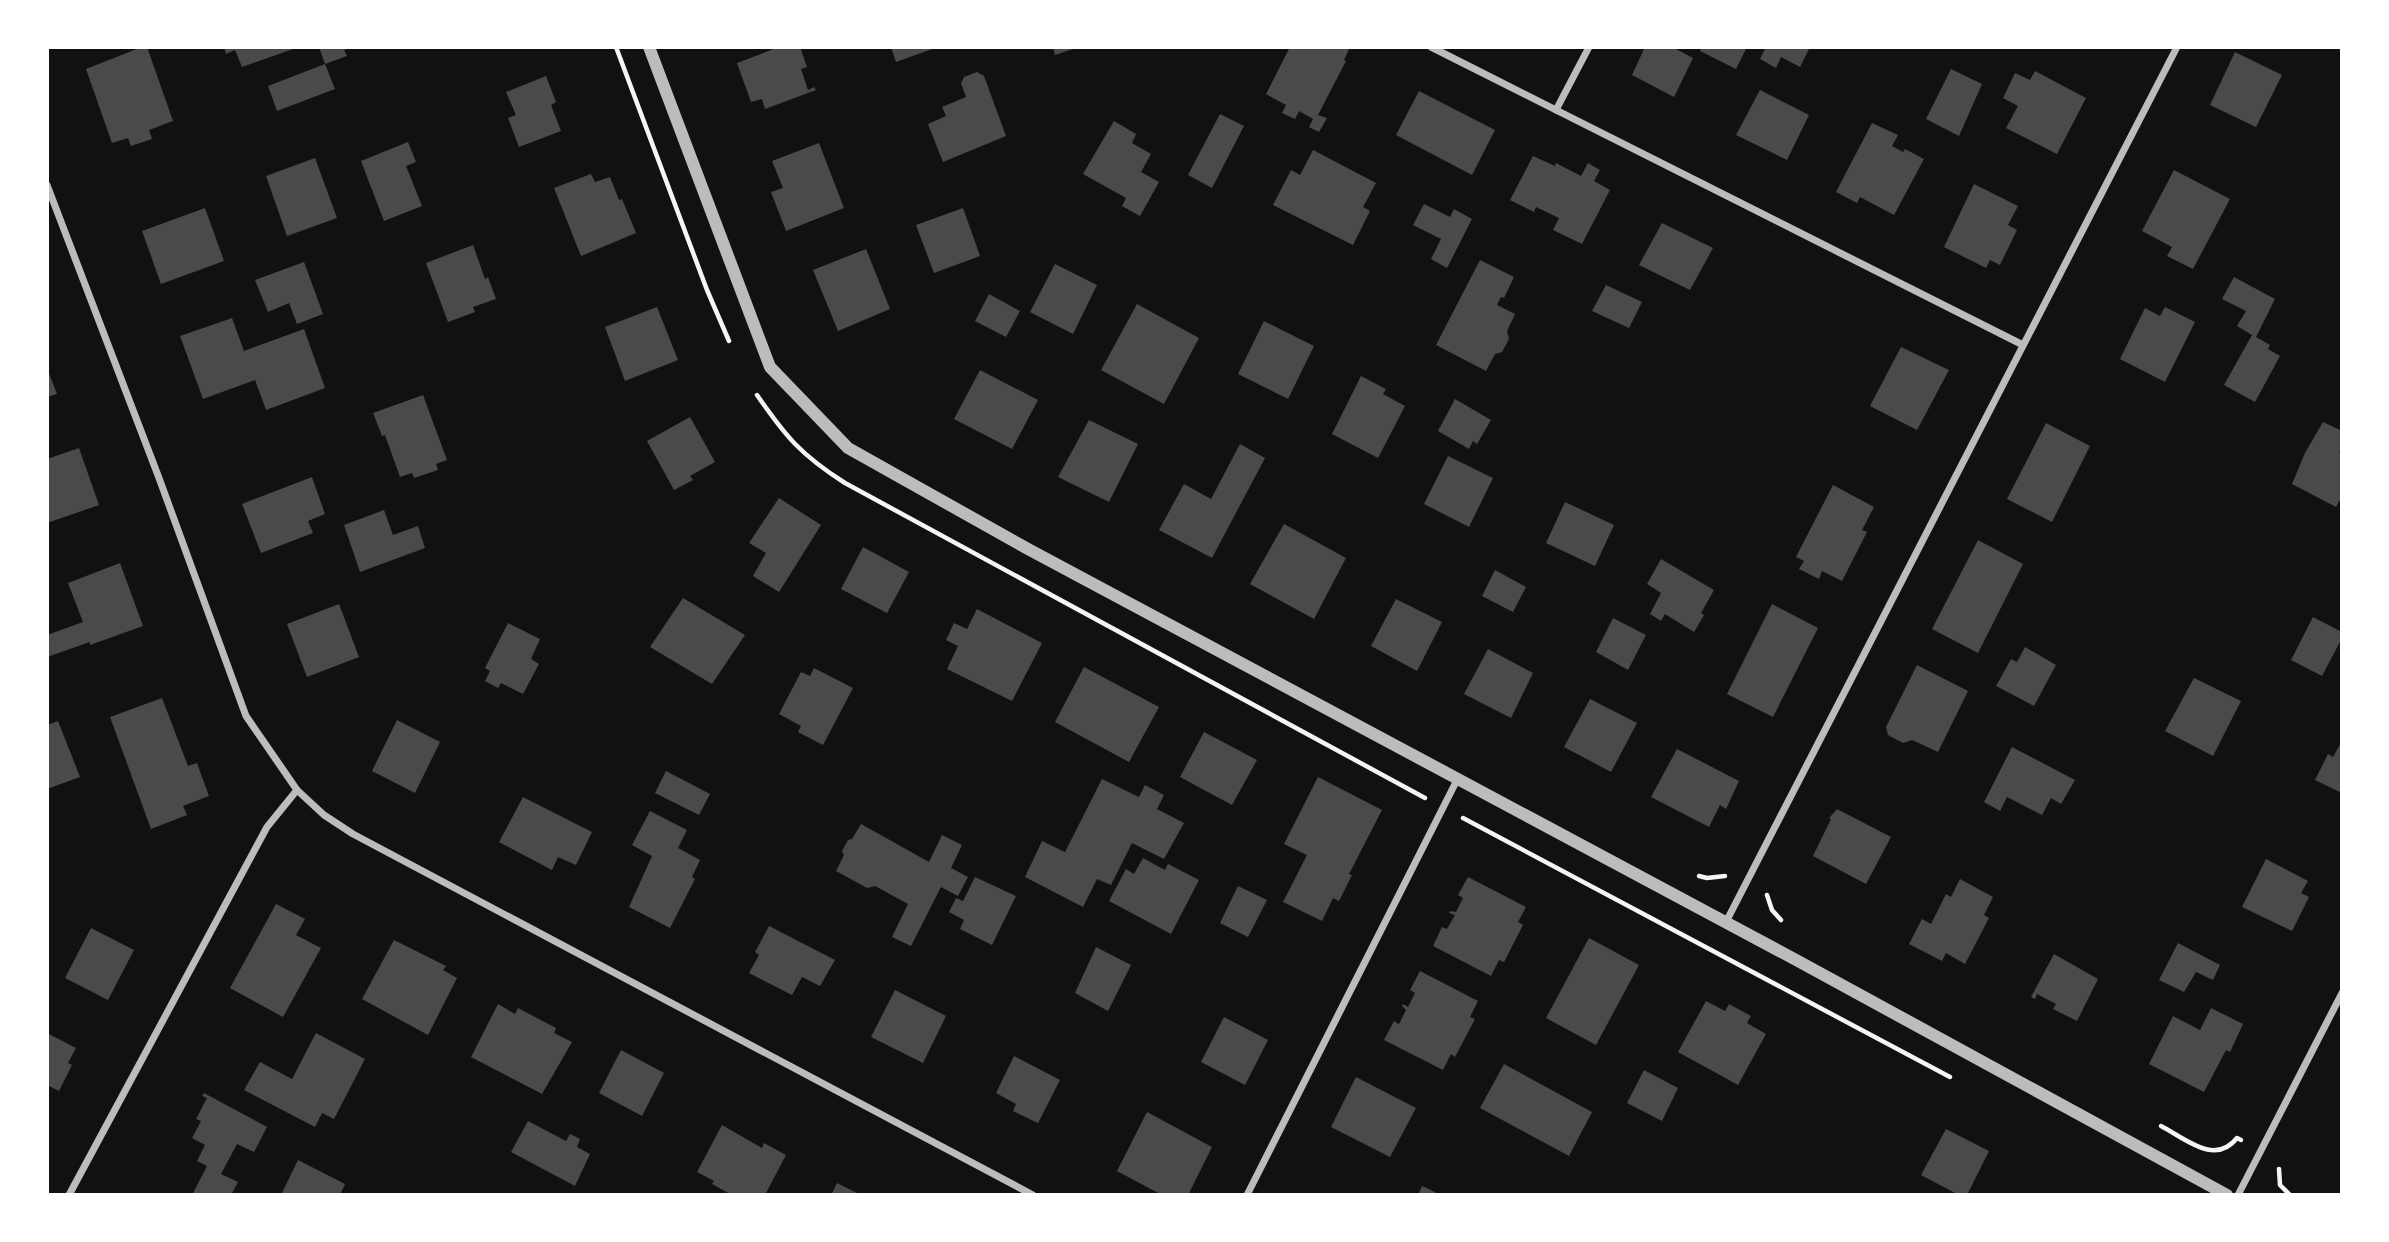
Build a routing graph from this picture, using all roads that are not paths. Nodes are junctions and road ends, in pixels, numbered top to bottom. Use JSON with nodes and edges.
{"nodes":[{"id":1,"x":649,"y":47,"type":"edge"},
{"id":2,"x":1432,"y":47,"type":"edge"},
{"id":3,"x":1589,"y":47,"type":"edge"},
{"id":4,"x":2177,"y":47,"type":"edge"},
{"id":5,"x":1556,"y":110,"type":"junction"},
{"id":6,"x":47,"y":185,"type":"edge"},
{"id":7,"x":2023,"y":345,"type":"junction"},
{"id":8,"x":1457,"y":780,"type":"junction"},
{"id":9,"x":297,"y":790,"type":"junction"},
{"id":10,"x":1726,"y":922,"type":"junction"},
{"id":11,"x":2342,"y":993,"type":"edge"},
{"id":12,"x":69,"y":1195,"type":"edge"},
{"id":13,"x":1033,"y":1195,"type":"edge"},
{"id":14,"x":1247,"y":1195,"type":"edge"},
{"id":15,"x":2227,"y":1195,"type":"edge"},
{"id":16,"x":2238,"y":1195,"type":"edge"}],
"edges":[{"from":1,"to":8,"type":"street"},
{"from":2,"to":5,"type":"street"},
{"from":3,"to":5,"type":"street"},
{"from":4,"to":7,"type":"street"},
{"from":5,"to":7,"type":"street"},
{"from":6,"to":9,"type":"street"},
{"from":7,"to":10,"type":"street"},
{"from":8,"to":10,"type":"street"},
{"from":8,"to":14,"type":"street"},
{"from":9,"to":12,"type":"street"},
{"from":9,"to":13,"type":"street"},
{"from":10,"to":15,"type":"street"},
{"from":11,"to":16,"type":"street"}]}
